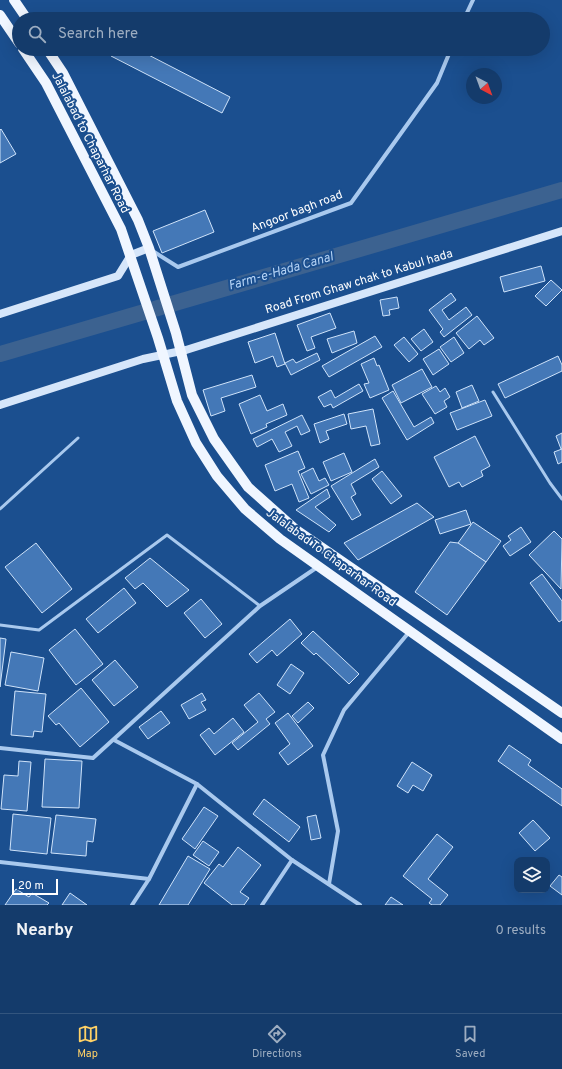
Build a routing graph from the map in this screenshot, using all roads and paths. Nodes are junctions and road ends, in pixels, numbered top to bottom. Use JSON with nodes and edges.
{"nodes":[{"id":1,"x":14,"y":0,"type":"edge"},
{"id":2,"x":472,"y":0,"type":"edge"},
{"id":3,"x":22,"y":12,"type":"edge"},
{"id":4,"x":467,"y":12,"type":"edge"},
{"id":5,"x":0,"y":15,"type":"edge"},
{"id":6,"x":12,"y":33,"type":"edge"},
{"id":7,"x":28,"y":56,"type":"edge"},
{"id":8,"x":52,"y":56,"type":"edge"},
{"id":9,"x":449,"y":56,"type":"edge"},
{"id":10,"x":562,"y":231,"type":"edge"},
{"id":11,"x":149,"y":248,"type":"junction"},
{"id":12,"x":130,"y":255,"type":"junction"},
{"id":13,"x":155,"y":267,"type":"joint"},
{"id":14,"x":135,"y":270,"type":"joint"},
{"id":15,"x":0,"y":314,"type":"edge"},
{"id":16,"x":180,"y":351,"type":"junction"},
{"id":17,"x":162,"y":354,"type":"junction"},
{"id":18,"x":492,"y":392,"type":"dead end"},
{"id":19,"x":0,"y":405,"type":"edge"},
{"id":20,"x":78,"y":438,"type":"dead end"},
{"id":21,"x":562,"y":499,"type":"edge"},
{"id":22,"x":0,"y":509,"type":"edge"},
{"id":23,"x":319,"y":566,"type":"junction"},
{"id":24,"x":260,"y":606,"type":"junction"},
{"id":25,"x":0,"y":625,"type":"edge"},
{"id":26,"x":410,"y":631,"type":"junction"},
{"id":27,"x":562,"y":713,"type":"edge"},
{"id":28,"x":114,"y":740,"type":"junction"},
{"id":29,"x":562,"y":740,"type":"edge"},
{"id":30,"x":0,"y":748,"type":"edge"},
{"id":31,"x":197,"y":784,"type":"junction"},
{"id":32,"x":292,"y":860,"type":"junction"},
{"id":33,"x":0,"y":862,"type":"edge"},
{"id":34,"x":150,"y":879,"type":"junction"},
{"id":35,"x":329,"y":884,"type":"junction"},
{"id":36,"x":132,"y":905,"type":"edge"},
{"id":37,"x":262,"y":905,"type":"edge"},
{"id":38,"x":360,"y":905,"type":"edge"}],
"edges":[{"from":1,"to":3,"type":"main road"},
{"from":2,"to":4,"type":"street"},
{"from":5,"to":6,"type":"main road"},
{"from":7,"to":12,"type":"main road","name":"Jalalabad to Chaparhar Road"},
{"from":8,"to":11,"type":"main road","name":"Jalalabad to Chaparhar Road"},
{"from":9,"to":11,"type":"street","name":"Angoor bagh road"},
{"from":10,"to":16,"type":"street","name":"Road From Ghaw chak to Kabul hada"},
{"from":11,"to":12,"type":"street"},
{"from":11,"to":13,"type":"main road","name":"Jalalabad to Chaparhar Road"},
{"from":12,"to":14,"type":"main road","name":"Jalalabad to Chaparhar Road"},
{"from":12,"to":15,"type":"street"},
{"from":13,"to":16,"type":"main road","name":"Jalalabad To Chaparhar Road"},
{"from":14,"to":17,"type":"main road","name":"Jalalabad To Chaparhar Road"},
{"from":16,"to":17,"type":"street","name":"Road From Ghaw chak to Kabul hada"},
{"from":16,"to":27,"type":"main road","name":"Jalalabad To Chaparhar Road"},
{"from":17,"to":19,"type":"street","name":"Road From Ghaw chak to Kabul hada"},
{"from":17,"to":23,"type":"main road","name":"Jalalabad To Chaparhar Road"},
{"from":18,"to":21,"type":"lane"},
{"from":20,"to":22,"type":"lane"},
{"from":23,"to":24,"type":"street"},
{"from":23,"to":26,"type":"main road","name":"Jalalabad To Chaparhar Road"},
{"from":24,"to":25,"type":"lane"},
{"from":24,"to":28,"type":"street"},
{"from":26,"to":29,"type":"main road","name":"Jalalabad To Chaparhar Road"},
{"from":26,"to":35,"type":"street"},
{"from":28,"to":30,"type":"street"},
{"from":28,"to":31,"type":"street"},
{"from":31,"to":32,"type":"street"},
{"from":31,"to":34,"type":"street"},
{"from":32,"to":35,"type":"street"},
{"from":32,"to":37,"type":"street"},
{"from":33,"to":34,"type":"street"},
{"from":34,"to":36,"type":"street"},
{"from":35,"to":38,"type":"street"}]}
